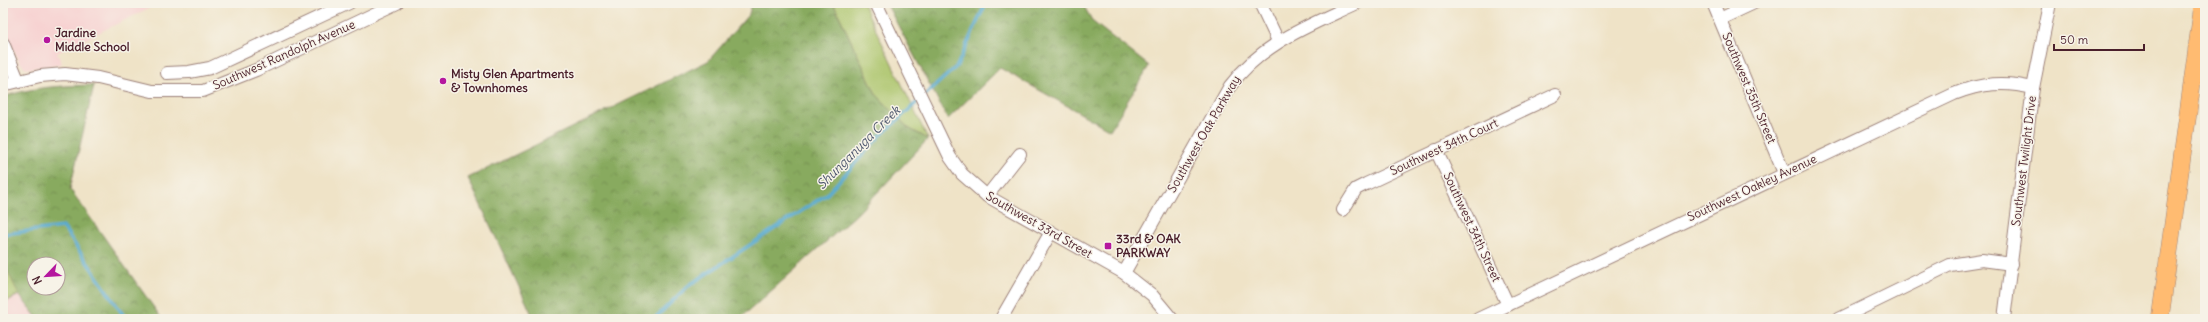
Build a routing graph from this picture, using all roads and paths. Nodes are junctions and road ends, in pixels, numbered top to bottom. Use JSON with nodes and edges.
{"nodes":[{"id":1,"x":349,"y":3,"type":"edge"},
{"id":2,"x":397,"y":3,"type":"edge"},
{"id":3,"x":876,"y":3,"type":"edge"},
{"id":4,"x":1260,"y":3,"type":"edge"},
{"id":5,"x":1357,"y":3,"type":"edge"},
{"id":6,"x":1713,"y":3,"type":"edge"},
{"id":7,"x":1754,"y":3,"type":"edge"},
{"id":8,"x":2050,"y":3,"type":"edge"},
{"id":9,"x":2203,"y":3,"type":"edge"},
{"id":10,"x":379,"y":7,"type":"edge"},
{"id":11,"x":1720,"y":19,"type":"junction"},
{"id":12,"x":1278,"y":41,"type":"junction"},
{"id":13,"x":3,"y":43,"type":"edge"},
{"id":14,"x":259,"y":46,"type":"junction"},
{"id":15,"x":267,"y":64,"type":"junction"},
{"id":16,"x":167,"y":73,"type":"dead end"},
{"id":17,"x":18,"y":80,"type":"junction"},
{"id":18,"x":3,"y":85,"type":"edge"},
{"id":19,"x":2033,"y":88,"type":"junction"},
{"id":20,"x":1555,"y":95,"type":"dead end"},
{"id":21,"x":1436,"y":150,"type":"junction"},
{"id":22,"x":1020,"y":154,"type":"dead end"},
{"id":23,"x":1784,"y":174,"type":"junction"},
{"id":24,"x":987,"y":196,"type":"junction"},
{"id":25,"x":1343,"y":210,"type":"dead end"},
{"id":26,"x":1051,"y":232,"type":"junction"},
{"id":27,"x":2012,"y":264,"type":"junction"},
{"id":28,"x":1124,"y":273,"type":"junction"},
{"id":29,"x":1508,"y":305,"type":"junction"},
{"id":30,"x":1001,"y":319,"type":"edge"},
{"id":31,"x":1172,"y":319,"type":"edge"},
{"id":32,"x":1478,"y":319,"type":"edge"},
{"id":33,"x":1839,"y":319,"type":"edge"},
{"id":34,"x":2004,"y":319,"type":"edge"},
{"id":35,"x":2160,"y":319,"type":"edge"}],
"edges":[{"from":1,"to":14,"type":"street"},
{"from":2,"to":10,"type":"street","name":"Southwest Randolph Avenue"},
{"from":3,"to":24,"type":"street","name":"Southwest 33rd Street"},
{"from":4,"to":12,"type":"street"},
{"from":5,"to":12,"type":"street","name":"Southwest Oak Parkway"},
{"from":6,"to":11,"type":"street","name":"Southwest 35th Street"},
{"from":7,"to":11,"type":"street"},
{"from":8,"to":19,"type":"street","name":"Southwest Twilight Drive"},
{"from":9,"to":35,"type":"highway"},
{"from":10,"to":15,"type":"street","name":"Southwest Randolph Avenue"},
{"from":11,"to":23,"type":"street","name":"Southwest 35th Street"},
{"from":12,"to":28,"type":"street","name":"Southwest Oak Parkway"},
{"from":13,"to":17,"type":"street"},
{"from":14,"to":15,"type":"street"},
{"from":14,"to":16,"type":"street"},
{"from":15,"to":17,"type":"street","name":"Southwest Randolph Avenue"},
{"from":17,"to":18,"type":"street","name":"Southwest Randolph Avenue"},
{"from":19,"to":23,"type":"street","name":"Southwest Oakley Avenue"},
{"from":19,"to":27,"type":"street","name":"Southwest Twilight Drive"},
{"from":20,"to":21,"type":"street","name":"Southwest 34th Court"},
{"from":21,"to":25,"type":"street","name":"Southwest 34th Court"},
{"from":21,"to":29,"type":"street","name":"Southwest 34th Street"},
{"from":22,"to":24,"type":"street"},
{"from":23,"to":29,"type":"street","name":"Southwest Oakley Avenue"},
{"from":24,"to":26,"type":"street","name":"Southwest 33rd Street"},
{"from":26,"to":28,"type":"street","name":"Southwest 33rd Street"},
{"from":26,"to":30,"type":"street"},
{"from":27,"to":33,"type":"street"},
{"from":27,"to":34,"type":"street","name":"Southwest Twilight Drive"},
{"from":28,"to":31,"type":"street","name":"Southwest 33rd Street"},
{"from":29,"to":32,"type":"street","name":"Southwest Oakley Avenue"}]}
